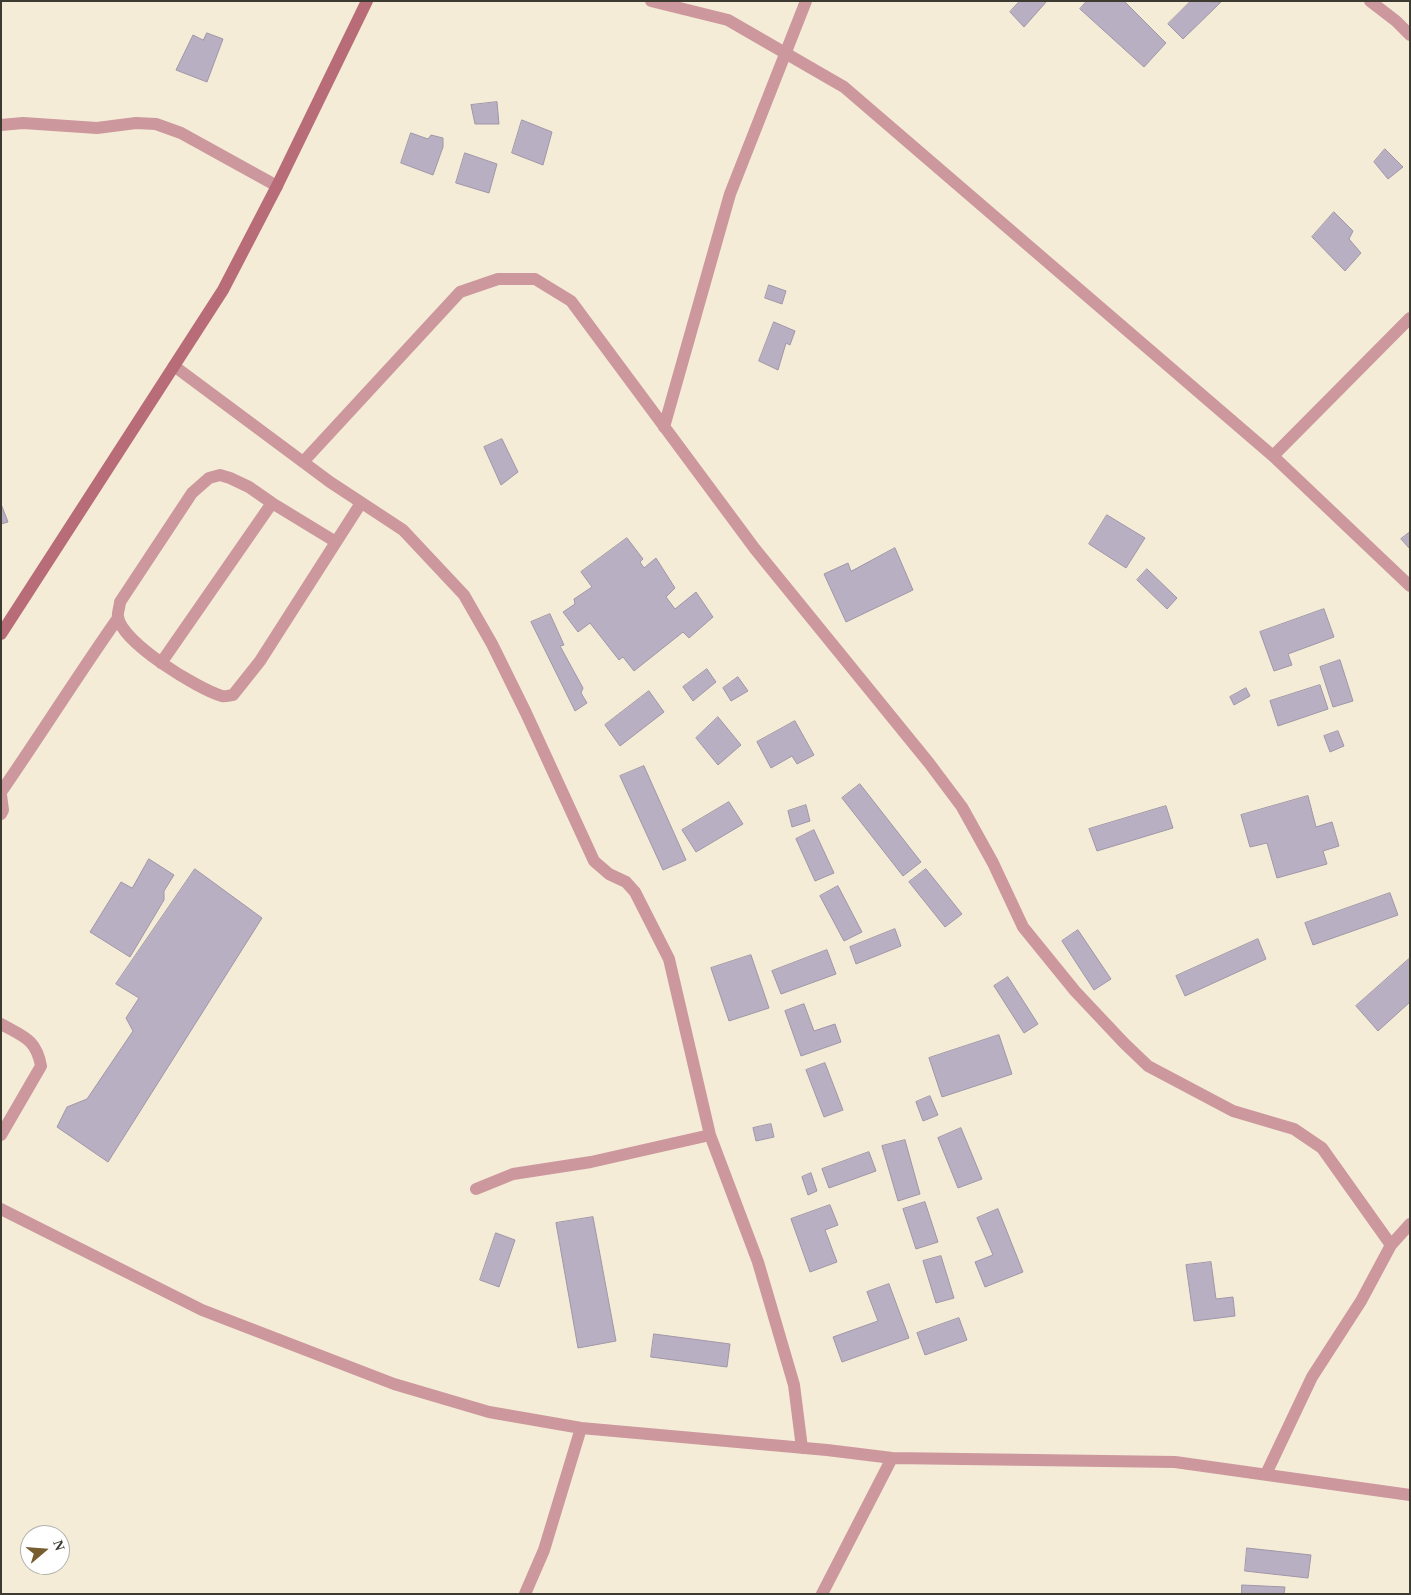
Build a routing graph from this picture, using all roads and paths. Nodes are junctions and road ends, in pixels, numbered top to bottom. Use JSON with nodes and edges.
{"nodes":[{"id":1,"x":367,"y":1,"type":"edge"},
{"id":2,"x":650,"y":1,"type":"edge"},
{"id":3,"x":806,"y":1,"type":"edge"},
{"id":4,"x":1370,"y":1,"type":"edge"},
{"id":5,"x":1410,"y":36,"type":"edge"},
{"id":6,"x":786,"y":54,"type":"junction"},
{"id":7,"x":1,"y":125,"type":"edge"},
{"id":8,"x":277,"y":186,"type":"junction"},
{"id":9,"x":1410,"y":318,"type":"edge"},
{"id":10,"x":174,"y":366,"type":"junction"},
{"id":11,"x":664,"y":427,"type":"junction"},
{"id":12,"x":1273,"y":456,"type":"junction"},
{"id":13,"x":303,"y":462,"type":"junction"},
{"id":14,"x":361,"y":502,"type":"junction"},
{"id":15,"x":272,"y":503,"type":"junction"},
{"id":16,"x":336,"y":542,"type":"junction"},
{"id":17,"x":1410,"y":586,"type":"edge"},
{"id":18,"x":118,"y":618,"type":"junction"},
{"id":19,"x":1,"y":634,"type":"edge"},
{"id":20,"x":162,"y":663,"type":"junction"},
{"id":21,"x":1,"y":793,"type":"edge"},
{"id":22,"x":1,"y":814,"type":"edge"},
{"id":23,"x":1,"y":1024,"type":"edge"},
{"id":24,"x":1,"y":1135,"type":"edge"},
{"id":25,"x":710,"y":1135,"type":"junction"},
{"id":26,"x":476,"y":1189,"type":"dead end"},
{"id":27,"x":1,"y":1209,"type":"edge"},
{"id":28,"x":1410,"y":1224,"type":"edge"},
{"id":29,"x":1391,"y":1245,"type":"junction"},
{"id":30,"x":581,"y":1428,"type":"junction"},
{"id":31,"x":802,"y":1448,"type":"junction"},
{"id":32,"x":892,"y":1458,"type":"junction"},
{"id":33,"x":1266,"y":1474,"type":"junction"},
{"id":34,"x":1410,"y":1495,"type":"edge"},
{"id":35,"x":525,"y":1594,"type":"edge"},
{"id":36,"x":822,"y":1594,"type":"edge"}],
"edges":[{"from":1,"to":8,"type":"street"},
{"from":2,"to":6,"type":"street"},
{"from":3,"to":6,"type":"street"},
{"from":4,"to":5,"type":"street"},
{"from":6,"to":11,"type":"street"},
{"from":6,"to":12,"type":"street"},
{"from":7,"to":8,"type":"street"},
{"from":8,"to":10,"type":"street"},
{"from":9,"to":12,"type":"street"},
{"from":10,"to":13,"type":"street"},
{"from":10,"to":19,"type":"street"},
{"from":11,"to":13,"type":"street"},
{"from":11,"to":29,"type":"street"},
{"from":12,"to":17,"type":"street"},
{"from":13,"to":14,"type":"street"},
{"from":14,"to":16,"type":"street"},
{"from":14,"to":25,"type":"street"},
{"from":15,"to":16,"type":"street"},
{"from":15,"to":18,"type":"street"},
{"from":15,"to":20,"type":"street"},
{"from":16,"to":20,"type":"street"},
{"from":18,"to":20,"type":"street"},
{"from":18,"to":21,"type":"street"},
{"from":21,"to":22,"type":"street"},
{"from":23,"to":24,"type":"street"},
{"from":25,"to":26,"type":"street"},
{"from":25,"to":31,"type":"street"},
{"from":27,"to":30,"type":"street"},
{"from":28,"to":29,"type":"street"},
{"from":29,"to":33,"type":"street"},
{"from":30,"to":31,"type":"street"},
{"from":30,"to":35,"type":"street"},
{"from":31,"to":32,"type":"street"},
{"from":32,"to":33,"type":"street"},
{"from":32,"to":36,"type":"street"},
{"from":33,"to":34,"type":"street"}]}
